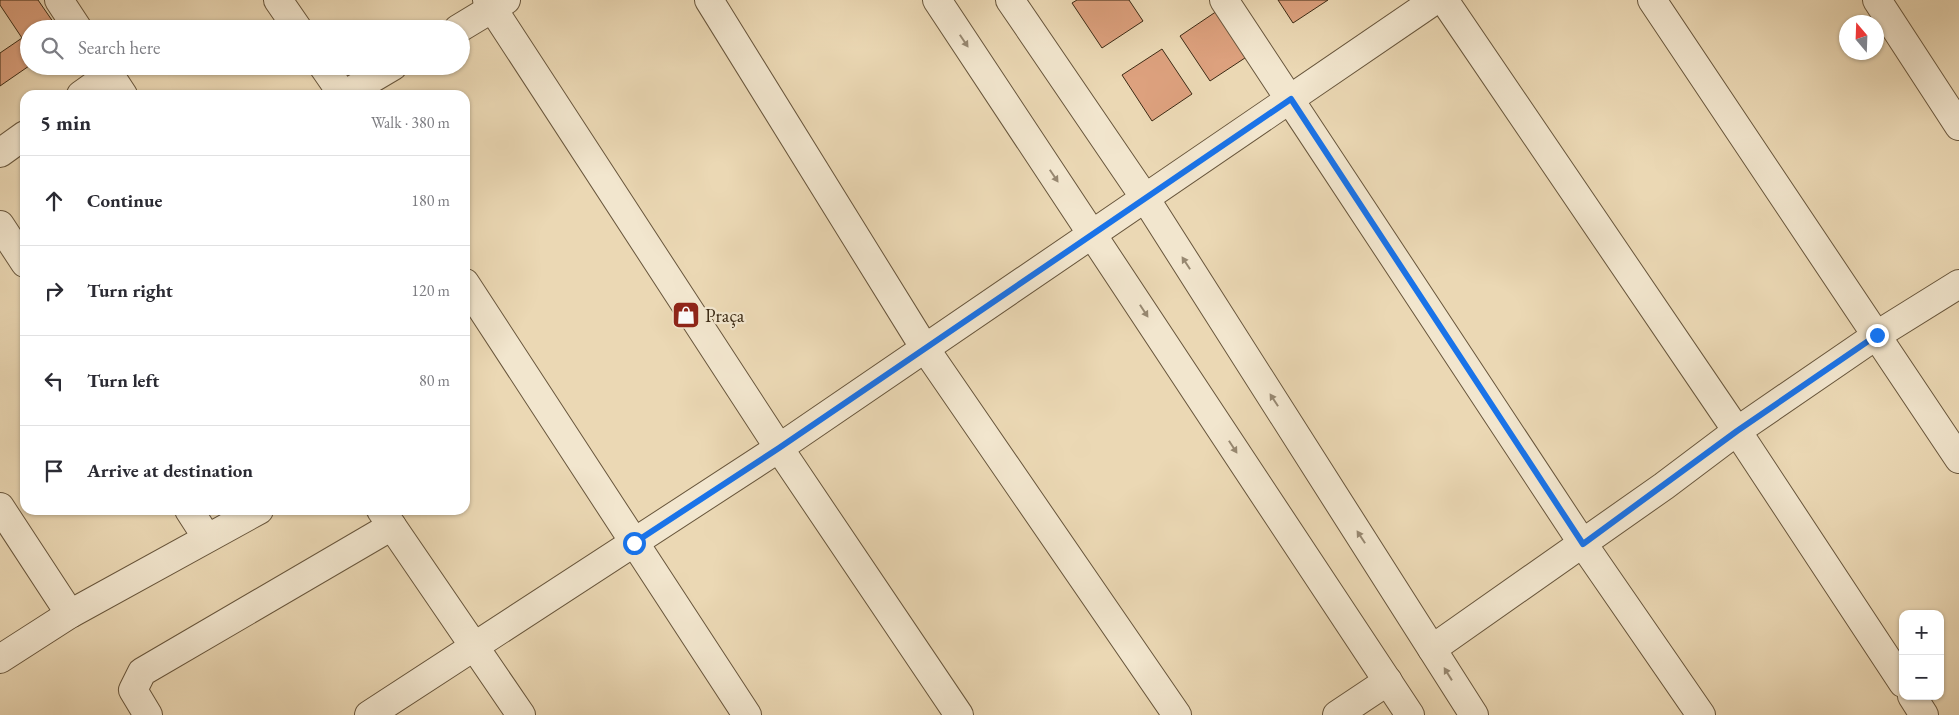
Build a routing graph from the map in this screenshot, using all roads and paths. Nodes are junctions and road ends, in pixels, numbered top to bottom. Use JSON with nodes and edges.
{"nodes":[{"id":1,"x":58,"y":0,"type":"edge"},
{"id":2,"x":278,"y":0,"type":"edge"},
{"id":3,"x":709,"y":0,"type":"edge"},
{"id":4,"x":937,"y":0,"type":"edge"},
{"id":5,"x":1010,"y":0,"type":"edge"},
{"id":6,"x":1224,"y":0,"type":"edge"},
{"id":7,"x":1436,"y":0,"type":"edge"},
{"id":8,"x":1444,"y":0,"type":"edge"},
{"id":9,"x":1652,"y":0,"type":"edge"},
{"id":10,"x":1877,"y":0,"type":"edge"},
{"id":11,"x":495,"y":3,"type":"edge"},
{"id":12,"x":72,"y":20,"type":"edge"},
{"id":13,"x":292,"y":20,"type":"edge"},
{"id":14,"x":470,"y":21,"type":"edge"},
{"id":15,"x":329,"y":75,"type":"edge"},
{"id":16,"x":377,"y":75,"type":"edge"},
{"id":17,"x":112,"y":79,"type":"edge"},
{"id":18,"x":91,"y":90,"type":"edge"},
{"id":19,"x":340,"y":90,"type":"edge"},
{"id":20,"x":352,"y":90,"type":"edge"},
{"id":21,"x":1291,"y":99,"type":"junction"},
{"id":22,"x":1959,"y":126,"type":"edge"},
{"id":23,"x":20,"y":139,"type":"edge"},
{"id":24,"x":0,"y":153,"type":"edge"},
{"id":25,"x":1145,"y":198,"type":"junction"},
{"id":26,"x":0,"y":225,"type":"edge"},
{"id":27,"x":1093,"y":234,"type":"junction"},
{"id":28,"x":20,"y":255,"type":"edge"},
{"id":29,"x":1959,"y":284,"type":"edge"},
{"id":30,"x":470,"y":291,"type":"edge"},
{"id":31,"x":1877,"y":335,"type":"junction"},
{"id":32,"x":924,"y":347,"type":"junction"},
{"id":33,"x":1737,"y":431,"type":"junction"},
{"id":34,"x":779,"y":448,"type":"junction"},
{"id":35,"x":1959,"y":459,"type":"edge"},
{"id":36,"x":0,"y":507,"type":"edge"},
{"id":37,"x":192,"y":515,"type":"edge"},
{"id":38,"x":251,"y":515,"type":"edge"},
{"id":39,"x":386,"y":518,"type":"edge"},
{"id":40,"x":207,"y":538,"type":"junction"},
{"id":41,"x":634,"y":543,"type":"junction"},
{"id":42,"x":1583,"y":544,"type":"junction"},
{"id":43,"x":70,"y":614,"type":"junction"},
{"id":44,"x":472,"y":647,"type":"junction"},
{"id":45,"x":1432,"y":649,"type":"junction"},
{"id":46,"x":0,"y":659,"type":"edge"},
{"id":47,"x":1899,"y":677,"type":"edge"},
{"id":48,"x":1388,"y":681,"type":"junction"},
{"id":49,"x":1915,"y":700,"type":"edge"},
{"id":50,"x":377,"y":713,"type":"edge"},
{"id":51,"x":148,"y":715,"type":"edge"},
{"id":52,"x":520,"y":715,"type":"edge"},
{"id":53,"x":746,"y":715,"type":"edge"},
{"id":54,"x":959,"y":715,"type":"edge"},
{"id":55,"x":1177,"y":715,"type":"edge"},
{"id":56,"x":1337,"y":715,"type":"edge"},
{"id":57,"x":1410,"y":715,"type":"edge"},
{"id":58,"x":1474,"y":715,"type":"edge"},
{"id":59,"x":1701,"y":715,"type":"edge"},
{"id":60,"x":1924,"y":715,"type":"edge"}],
"edges":[{"from":1,"to":12,"type":"street"},
{"from":2,"to":13,"type":"street"},
{"from":3,"to":32,"type":"street"},
{"from":4,"to":27,"type":"street","one_way":true},
{"from":5,"to":25,"type":"street"},
{"from":6,"to":21,"type":"street"},
{"from":7,"to":21,"type":"street"},
{"from":8,"to":33,"type":"street"},
{"from":9,"to":31,"type":"street"},
{"from":10,"to":22,"type":"street"},
{"from":11,"to":14,"type":"street"},
{"from":11,"to":34,"type":"street"},
{"from":15,"to":19,"type":"street"},
{"from":16,"to":20,"type":"street"},
{"from":17,"to":18,"type":"street"},
{"from":21,"to":25,"type":"street"},
{"from":21,"to":42,"type":"street"},
{"from":23,"to":24,"type":"street"},
{"from":25,"to":27,"type":"street"},
{"from":45,"to":25,"type":"street","one_way":true},
{"from":26,"to":28,"type":"street"},
{"from":27,"to":32,"type":"street"},
{"from":27,"to":48,"type":"street","one_way":true},
{"from":29,"to":31,"type":"street"},
{"from":30,"to":41,"type":"street"},
{"from":31,"to":33,"type":"street"},
{"from":31,"to":35,"type":"street"},
{"from":32,"to":34,"type":"street"},
{"from":32,"to":55,"type":"street"},
{"from":33,"to":42,"type":"street"},
{"from":33,"to":47,"type":"street"},
{"from":34,"to":41,"type":"street"},
{"from":34,"to":54,"type":"street"},
{"from":36,"to":43,"type":"street"},
{"from":37,"to":40,"type":"street"},
{"from":38,"to":40,"type":"street"},
{"from":39,"to":44,"type":"street"},
{"from":39,"to":51,"type":"street"},
{"from":40,"to":43,"type":"street"},
{"from":41,"to":44,"type":"street"},
{"from":41,"to":53,"type":"street"},
{"from":42,"to":45,"type":"street"},
{"from":42,"to":59,"type":"street"},
{"from":43,"to":46,"type":"street"},
{"from":44,"to":50,"type":"street"},
{"from":44,"to":52,"type":"street"},
{"from":58,"to":45,"type":"street","one_way":true},
{"from":48,"to":56,"type":"street"},
{"from":48,"to":57,"type":"street"},
{"from":49,"to":60,"type":"street"}]}
